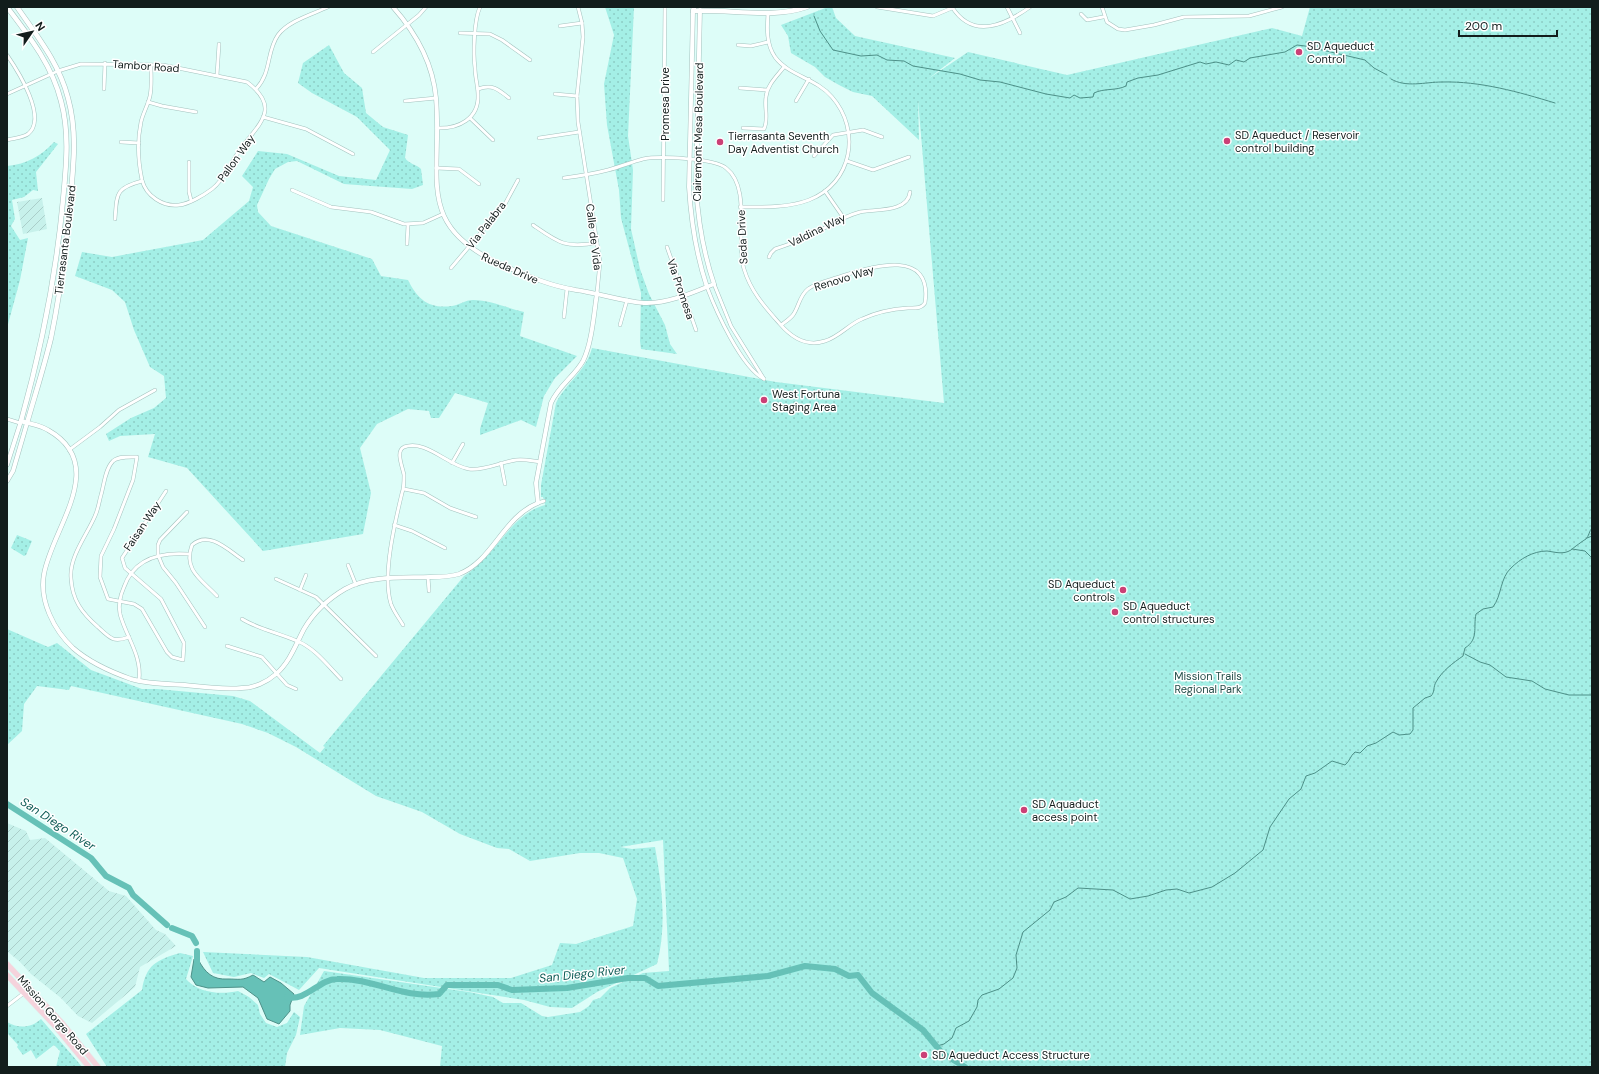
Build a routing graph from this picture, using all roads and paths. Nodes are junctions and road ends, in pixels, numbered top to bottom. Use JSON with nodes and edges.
{"nodes":[{"id":1,"x":7,"y":7,"type":"edge"},
{"id":2,"x":16,"y":7,"type":"edge"},
{"id":3,"x":328,"y":7,"type":"edge"},
{"id":4,"x":393,"y":7,"type":"edge"},
{"id":5,"x":426,"y":7,"type":"edge"},
{"id":6,"x":480,"y":7,"type":"edge"},
{"id":7,"x":578,"y":7,"type":"edge"},
{"id":8,"x":665,"y":7,"type":"edge"},
{"id":9,"x":807,"y":7,"type":"edge"},
{"id":10,"x":877,"y":7,"type":"edge"},
{"id":11,"x":1008,"y":7,"type":"edge"},
{"id":12,"x":1030,"y":7,"type":"edge"},
{"id":13,"x":1102,"y":7,"type":"edge"},
{"id":14,"x":1265,"y":7,"type":"edge"},
{"id":15,"x":1282,"y":7,"type":"edge"},
{"id":16,"x":952,"y":8,"type":"edge"},
{"id":17,"x":693,"y":9,"type":"edge"},
{"id":18,"x":700,"y":9,"type":"edge"},
{"id":19,"x":1266,"y":12,"type":"junction"},
{"id":20,"x":768,"y":13,"type":"junction"},
{"id":21,"x":1081,"y":14,"type":"dead end"},
{"id":22,"x":1104,"y":17,"type":"junction"},
{"id":23,"x":1013,"y":19,"type":"junction"},
{"id":24,"x":582,"y":23,"type":"junction"},
{"id":25,"x":408,"y":24,"type":"junction"},
{"id":26,"x":560,"y":26,"type":"dead end"},
{"id":27,"x":460,"y":33,"type":"dead end"},
{"id":28,"x":476,"y":33,"type":"junction"},
{"id":29,"x":1020,"y":33,"type":"dead end"},
{"id":30,"x":768,"y":42,"type":"junction"},
{"id":31,"x":220,"y":44,"type":"dead end"},
{"id":32,"x":738,"y":45,"type":"dead end"},
{"id":33,"x":373,"y":52,"type":"dead end"},
{"id":34,"x":7,"y":55,"type":"edge"},
{"id":35,"x":530,"y":60,"type":"dead end"},
{"id":36,"x":105,"y":63,"type":"junction"},
{"id":37,"x":151,"y":66,"type":"junction"},
{"id":38,"x":784,"y":67,"type":"junction"},
{"id":39,"x":58,"y":71,"type":"junction"},
{"id":40,"x":52,"y":74,"type":"junction"},
{"id":41,"x":217,"y":75,"type":"junction"},
{"id":42,"x":809,"y":79,"type":"junction"},
{"id":43,"x":25,"y":85,"type":"junction"},
{"id":44,"x":740,"y":88,"type":"dead end"},
{"id":45,"x":104,"y":89,"type":"dead end"},
{"id":46,"x":256,"y":89,"type":"junction"},
{"id":47,"x":478,"y":89,"type":"junction"},
{"id":48,"x":767,"y":90,"type":"junction"},
{"id":49,"x":7,"y":94,"type":"edge"},
{"id":50,"x":555,"y":94,"type":"dead end"},
{"id":51,"x":577,"y":96,"type":"junction"},
{"id":52,"x":436,"y":98,"type":"junction"},
{"id":53,"x":509,"y":98,"type":"dead end"},
{"id":54,"x":405,"y":101,"type":"dead end"},
{"id":55,"x":796,"y":101,"type":"dead end"},
{"id":56,"x":148,"y":102,"type":"junction"},
{"id":57,"x":196,"y":112,"type":"dead end"},
{"id":58,"x":263,"y":117,"type":"junction"},
{"id":59,"x":470,"y":118,"type":"junction"},
{"id":60,"x":436,"y":128,"type":"junction"},
{"id":61,"x":742,"y":128,"type":"dead end"},
{"id":62,"x":579,"y":132,"type":"junction"},
{"id":63,"x":849,"y":132,"type":"junction"},
{"id":64,"x":882,"y":137,"type":"dead end"},
{"id":65,"x":539,"y":138,"type":"dead end"},
{"id":66,"x":7,"y":140,"type":"edge"},
{"id":67,"x":492,"y":140,"type":"dead end"},
{"id":68,"x":121,"y":142,"type":"dead end"},
{"id":69,"x":139,"y":143,"type":"junction"},
{"id":70,"x":353,"y":154,"type":"dead end"},
{"id":71,"x":814,"y":156,"type":"dead end"},
{"id":72,"x":909,"y":157,"type":"dead end"},
{"id":73,"x":664,"y":159,"type":"junction"},
{"id":74,"x":690,"y":160,"type":"junction"},
{"id":75,"x":697,"y":160,"type":"junction"},
{"id":76,"x":189,"y":162,"type":"dead end"},
{"id":77,"x":847,"y":162,"type":"junction"},
{"id":78,"x":436,"y":168,"type":"junction"},
{"id":79,"x":586,"y":176,"type":"junction"},
{"id":80,"x":564,"y":178,"type":"dead end"},
{"id":81,"x":518,"y":180,"type":"dead end"},
{"id":82,"x":142,"y":181,"type":"junction"},
{"id":83,"x":479,"y":184,"type":"dead end"},
{"id":84,"x":292,"y":190,"type":"dead end"},
{"id":85,"x":825,"y":191,"type":"junction"},
{"id":86,"x":910,"y":192,"type":"dead end"},
{"id":87,"x":191,"y":200,"type":"junction"},
{"id":88,"x":663,"y":200,"type":"dead end"},
{"id":89,"x":740,"y":207,"type":"junction"},
{"id":90,"x":443,"y":214,"type":"junction"},
{"id":91,"x":843,"y":217,"type":"junction"},
{"id":92,"x":115,"y":219,"type":"dead end"},
{"id":93,"x":408,"y":225,"type":"junction"},
{"id":94,"x":533,"y":225,"type":"dead end"},
{"id":95,"x":597,"y":243,"type":"junction"},
{"id":96,"x":407,"y":244,"type":"dead end"},
{"id":97,"x":668,"y":246,"type":"dead end"},
{"id":98,"x":469,"y":248,"type":"junction"},
{"id":99,"x":769,"y":257,"type":"dead end"},
{"id":100,"x":56,"y":261,"type":"junction"},
{"id":101,"x":451,"y":268,"type":"dead end"},
{"id":102,"x":714,"y":284,"type":"junction"},
{"id":103,"x":707,"y":287,"type":"junction"},
{"id":104,"x":60,"y":288,"type":"junction"},
{"id":105,"x":567,"y":289,"type":"junction"},
{"id":106,"x":597,"y":293,"type":"junction"},
{"id":107,"x":683,"y":295,"type":"junction"},
{"id":108,"x":925,"y":299,"type":"joint"},
{"id":109,"x":627,"y":300,"type":"junction"},
{"id":110,"x":564,"y":318,"type":"dead end"},
{"id":111,"x":620,"y":325,"type":"dead end"},
{"id":112,"x":781,"y":325,"type":"junction"},
{"id":113,"x":696,"y":330,"type":"dead end"},
{"id":114,"x":155,"y":390,"type":"dead end"},
{"id":115,"x":7,"y":419,"type":"edge"},
{"id":116,"x":20,"y":422,"type":"junction"},
{"id":117,"x":27,"y":423,"type":"junction"},
{"id":118,"x":463,"y":444,"type":"dead end"},
{"id":119,"x":70,"y":450,"type":"junction"},
{"id":120,"x":540,"y":462,"type":"junction"},
{"id":121,"x":452,"y":463,"type":"junction"},
{"id":122,"x":501,"y":464,"type":"junction"},
{"id":123,"x":7,"y":466,"type":"edge"},
{"id":124,"x":7,"y":481,"type":"edge"},
{"id":125,"x":505,"y":484,"type":"dead end"},
{"id":126,"x":404,"y":489,"type":"junction"},
{"id":127,"x":166,"y":491,"type":"dead end"},
{"id":128,"x":544,"y":501,"type":"dead end"},
{"id":129,"x":538,"y":503,"type":"junction"},
{"id":130,"x":188,"y":512,"type":"dead end"},
{"id":131,"x":476,"y":517,"type":"dead end"},
{"id":132,"x":394,"y":525,"type":"junction"},
{"id":133,"x":445,"y":548,"type":"dead end"},
{"id":134,"x":188,"y":554,"type":"junction"},
{"id":135,"x":158,"y":555,"type":"junction"},
{"id":136,"x":243,"y":560,"type":"dead end"},
{"id":137,"x":348,"y":565,"type":"dead end"},
{"id":138,"x":131,"y":573,"type":"junction"},
{"id":139,"x":306,"y":576,"type":"dead end"},
{"id":140,"x":428,"y":577,"type":"junction"},
{"id":141,"x":276,"y":579,"type":"dead end"},
{"id":142,"x":388,"y":579,"type":"junction"},
{"id":143,"x":356,"y":585,"type":"junction"},
{"id":144,"x":300,"y":590,"type":"junction"},
{"id":145,"x":429,"y":591,"type":"dead end"},
{"id":146,"x":217,"y":596,"type":"dead end"},
{"id":147,"x":119,"y":602,"type":"junction"},
{"id":148,"x":324,"y":603,"type":"junction"},
{"id":149,"x":242,"y":619,"type":"dead end"},
{"id":150,"x":404,"y":625,"type":"dead end"},
{"id":151,"x":205,"y":627,"type":"dead end"},
{"id":152,"x":129,"y":636,"type":"junction"},
{"id":153,"x":298,"y":641,"type":"junction"},
{"id":154,"x":227,"y":646,"type":"dead end"},
{"id":155,"x":376,"y":656,"type":"dead end"},
{"id":156,"x":277,"y":673,"type":"junction"},
{"id":157,"x":139,"y":680,"type":"junction"},
{"id":158,"x":341,"y":680,"type":"dead end"},
{"id":159,"x":296,"y":688,"type":"dead end"},
{"id":160,"x":7,"y":964,"type":"edge"},
{"id":161,"x":7,"y":974,"type":"edge"},
{"id":162,"x":25,"y":992,"type":"junction"},
{"id":163,"x":7,"y":1006,"type":"edge"},
{"id":164,"x":89,"y":1067,"type":"edge"},
{"id":165,"x":98,"y":1067,"type":"edge"}],
"edges":[{"from":1,"to":40,"type":"main road","name":"Tierrasanta Boulevard"},
{"from":2,"to":39,"type":"main road","name":"Tierrasanta Boulevard"},
{"from":3,"to":46,"type":"street"},
{"from":4,"to":25,"type":"street","name":"Rueda Drive"},
{"from":5,"to":25,"type":"street"},
{"from":6,"to":28,"type":"street"},
{"from":7,"to":24,"type":"street","name":"Calle de Vida"},
{"from":8,"to":73,"type":"street","name":"Promesa Drive"},
{"from":9,"to":20,"type":"main road"},
{"from":10,"to":16,"type":"street"},
{"from":11,"to":23,"type":"street"},
{"from":12,"to":23,"type":"street"},
{"from":13,"to":22,"type":"street"},
{"from":14,"to":19,"type":"street"},
{"from":15,"to":19,"type":"street"},
{"from":16,"to":23,"type":"street"},
{"from":17,"to":18,"type":"main road"},
{"from":17,"to":74,"type":"street","name":"Clairemont Mesa Boulevard"},
{"from":18,"to":20,"type":"main road"},
{"from":18,"to":75,"type":"street","name":"Clairemont Mesa Boulevard"},
{"from":19,"to":22,"type":"street"},
{"from":20,"to":30,"type":"street"},
{"from":21,"to":22,"type":"street"},
{"from":23,"to":29,"type":"street"},
{"from":24,"to":26,"type":"street"},
{"from":24,"to":51,"type":"street","name":"Calle de Vida"},
{"from":25,"to":33,"type":"street"},
{"from":25,"to":52,"type":"street","name":"Rueda Drive"},
{"from":27,"to":28,"type":"street"},
{"from":28,"to":35,"type":"street"},
{"from":28,"to":47,"type":"street"},
{"from":30,"to":32,"type":"street"},
{"from":30,"to":38,"type":"street"},
{"from":31,"to":41,"type":"street"},
{"from":34,"to":43,"type":"street"},
{"from":36,"to":37,"type":"street","name":"Tambor Road"},
{"from":36,"to":39,"type":"street","name":"Tambor Road"},
{"from":36,"to":45,"type":"street"},
{"from":37,"to":41,"type":"street","name":"Tambor Road"},
{"from":37,"to":56,"type":"street"},
{"from":38,"to":42,"type":"street"},
{"from":38,"to":48,"type":"street"},
{"from":39,"to":40,"type":"street","name":"Tambor Road"},
{"from":39,"to":104,"type":"main road","name":"Tierrasanta Boulevard"},
{"from":40,"to":43,"type":"street","name":"Tambor Road"},
{"from":40,"to":100,"type":"main road","name":"Tierrasanta Boulevard"},
{"from":41,"to":46,"type":"street","name":"Tambor Road"},
{"from":42,"to":55,"type":"street"},
{"from":42,"to":63,"type":"street"},
{"from":43,"to":49,"type":"street","name":"Tambor Road"},
{"from":43,"to":66,"type":"street"},
{"from":44,"to":48,"type":"street"},
{"from":46,"to":58,"type":"street"},
{"from":47,"to":53,"type":"street"},
{"from":47,"to":59,"type":"street"},
{"from":48,"to":61,"type":"street"},
{"from":50,"to":51,"type":"street"},
{"from":51,"to":62,"type":"street","name":"Calle de Vida"},
{"from":52,"to":54,"type":"street"},
{"from":52,"to":60,"type":"street","name":"Rueda Drive"},
{"from":56,"to":57,"type":"street"},
{"from":56,"to":69,"type":"street"},
{"from":58,"to":70,"type":"street"},
{"from":58,"to":87,"type":"street","name":"Pallon Way"},
{"from":59,"to":60,"type":"street"},
{"from":59,"to":67,"type":"street"},
{"from":60,"to":78,"type":"street","name":"Rueda Drive"},
{"from":62,"to":65,"type":"street"},
{"from":62,"to":79,"type":"street","name":"Calle de Vida"},
{"from":63,"to":64,"type":"street"},
{"from":63,"to":71,"type":"street"},
{"from":63,"to":77,"type":"street"},
{"from":68,"to":69,"type":"street"},
{"from":69,"to":82,"type":"street"},
{"from":72,"to":77,"type":"street"},
{"from":73,"to":74,"type":"street","name":"Seda Drive"},
{"from":73,"to":79,"type":"street","name":"Seda Drive"},
{"from":73,"to":88,"type":"street","name":"Promesa Drive"},
{"from":74,"to":75,"type":"street","name":"Seda Drive"},
{"from":74,"to":103,"type":"street","name":"Clairemont Mesa Boulevard"},
{"from":75,"to":89,"type":"street","name":"Seda Drive"},
{"from":75,"to":102,"type":"street","name":"Clairemont Mesa Boulevard"},
{"from":76,"to":87,"type":"street"},
{"from":77,"to":85,"type":"street"},
{"from":78,"to":83,"type":"street"},
{"from":78,"to":90,"type":"street","name":"Rueda Drive"},
{"from":79,"to":80,"type":"street","name":"Seda Drive"},
{"from":79,"to":95,"type":"street","name":"Calle de Vida"},
{"from":81,"to":98,"type":"street","name":"Via Palabra"},
{"from":82,"to":87,"type":"street","name":"Pallon Way"},
{"from":82,"to":92,"type":"street"},
{"from":84,"to":93,"type":"street"},
{"from":85,"to":89,"type":"street"},
{"from":85,"to":91,"type":"street"},
{"from":86,"to":91,"type":"street","name":"Valdina Way"},
{"from":89,"to":112,"type":"street","name":"Seda Drive"},
{"from":90,"to":93,"type":"street"},
{"from":90,"to":98,"type":"street","name":"Rueda Drive"},
{"from":91,"to":99,"type":"street","name":"Valdina Way"},
{"from":93,"to":96,"type":"street"},
{"from":94,"to":95,"type":"street"},
{"from":95,"to":106,"type":"street","name":"Calle de Vida"},
{"from":97,"to":107,"type":"street","name":"Via Promesa"},
{"from":98,"to":101,"type":"street","name":"Via Palabra"},
{"from":98,"to":105,"type":"street","name":"Rueda Drive"},
{"from":100,"to":104,"type":"main road"},
{"from":100,"to":116,"type":"main road","name":"Tierrasanta Boulevard"},
{"from":102,"to":103,"type":"street","name":"Rueda Drive"},
{"from":102,"to":103,"type":"street","name":"Clairemont Mesa Boulevard"},
{"from":103,"to":107,"type":"street","name":"Rueda Drive"},
{"from":104,"to":117,"type":"main road","name":"Tierrasanta Boulevard"},
{"from":105,"to":106,"type":"street","name":"Rueda Drive"},
{"from":105,"to":110,"type":"street"},
{"from":106,"to":109,"type":"street","name":"Rueda Drive"},
{"from":106,"to":120,"type":"street","name":"Calle de Vida"},
{"from":107,"to":109,"type":"street","name":"Rueda Drive"},
{"from":107,"to":113,"type":"street","name":"Via Promesa"},
{"from":108,"to":112,"type":"street","name":"Seda Drive"},
{"from":108,"to":112,"type":"street","name":"Renovo Way"},
{"from":109,"to":111,"type":"street"},
{"from":114,"to":119,"type":"street"},
{"from":115,"to":116,"type":"street"},
{"from":116,"to":117,"type":"street"},
{"from":116,"to":123,"type":"street","name":"Tierrasanta Boulevard"},
{"from":117,"to":119,"type":"street"},
{"from":117,"to":124,"type":"street","name":"Tierrasanta Boulevard"},
{"from":118,"to":121,"type":"street"},
{"from":119,"to":157,"type":"street"},
{"from":120,"to":122,"type":"street"},
{"from":120,"to":129,"type":"street","name":"Calle de Vida"},
{"from":121,"to":122,"type":"street"},
{"from":121,"to":126,"type":"street"},
{"from":122,"to":125,"type":"street"},
{"from":126,"to":131,"type":"street"},
{"from":126,"to":132,"type":"street"},
{"from":127,"to":138,"type":"street","name":"Faisan Way"},
{"from":128,"to":129,"type":"street"},
{"from":129,"to":140,"type":"street"},
{"from":130,"to":135,"type":"street"},
{"from":132,"to":133,"type":"street"},
{"from":132,"to":142,"type":"street"},
{"from":134,"to":135,"type":"street"},
{"from":134,"to":136,"type":"street"},
{"from":134,"to":146,"type":"street"},
{"from":135,"to":138,"type":"street"},
{"from":135,"to":151,"type":"street"},
{"from":137,"to":143,"type":"street"},
{"from":138,"to":147,"type":"street"},
{"from":138,"to":147,"type":"street","name":"Faisan Way"},
{"from":139,"to":144,"type":"street"},
{"from":140,"to":142,"type":"street"},
{"from":140,"to":145,"type":"street"},
{"from":141,"to":144,"type":"street"},
{"from":142,"to":143,"type":"street"},
{"from":142,"to":150,"type":"street"},
{"from":143,"to":148,"type":"street"},
{"from":144,"to":148,"type":"street"},
{"from":147,"to":152,"type":"street"},
{"from":147,"to":152,"type":"street"},
{"from":148,"to":153,"type":"street"},
{"from":148,"to":155,"type":"street"},
{"from":149,"to":153,"type":"street"},
{"from":152,"to":157,"type":"street"},
{"from":153,"to":156,"type":"street"},
{"from":153,"to":158,"type":"street"},
{"from":154,"to":156,"type":"street"},
{"from":156,"to":157,"type":"street"},
{"from":156,"to":159,"type":"street"},
{"from":160,"to":165,"type":"main road","name":"Mission Gorge Road"},
{"from":161,"to":162,"type":"main road","name":"Mission Gorge Road"},
{"from":162,"to":163,"type":"street"},
{"from":162,"to":164,"type":"main road","name":"Mission Gorge Road"}]}
